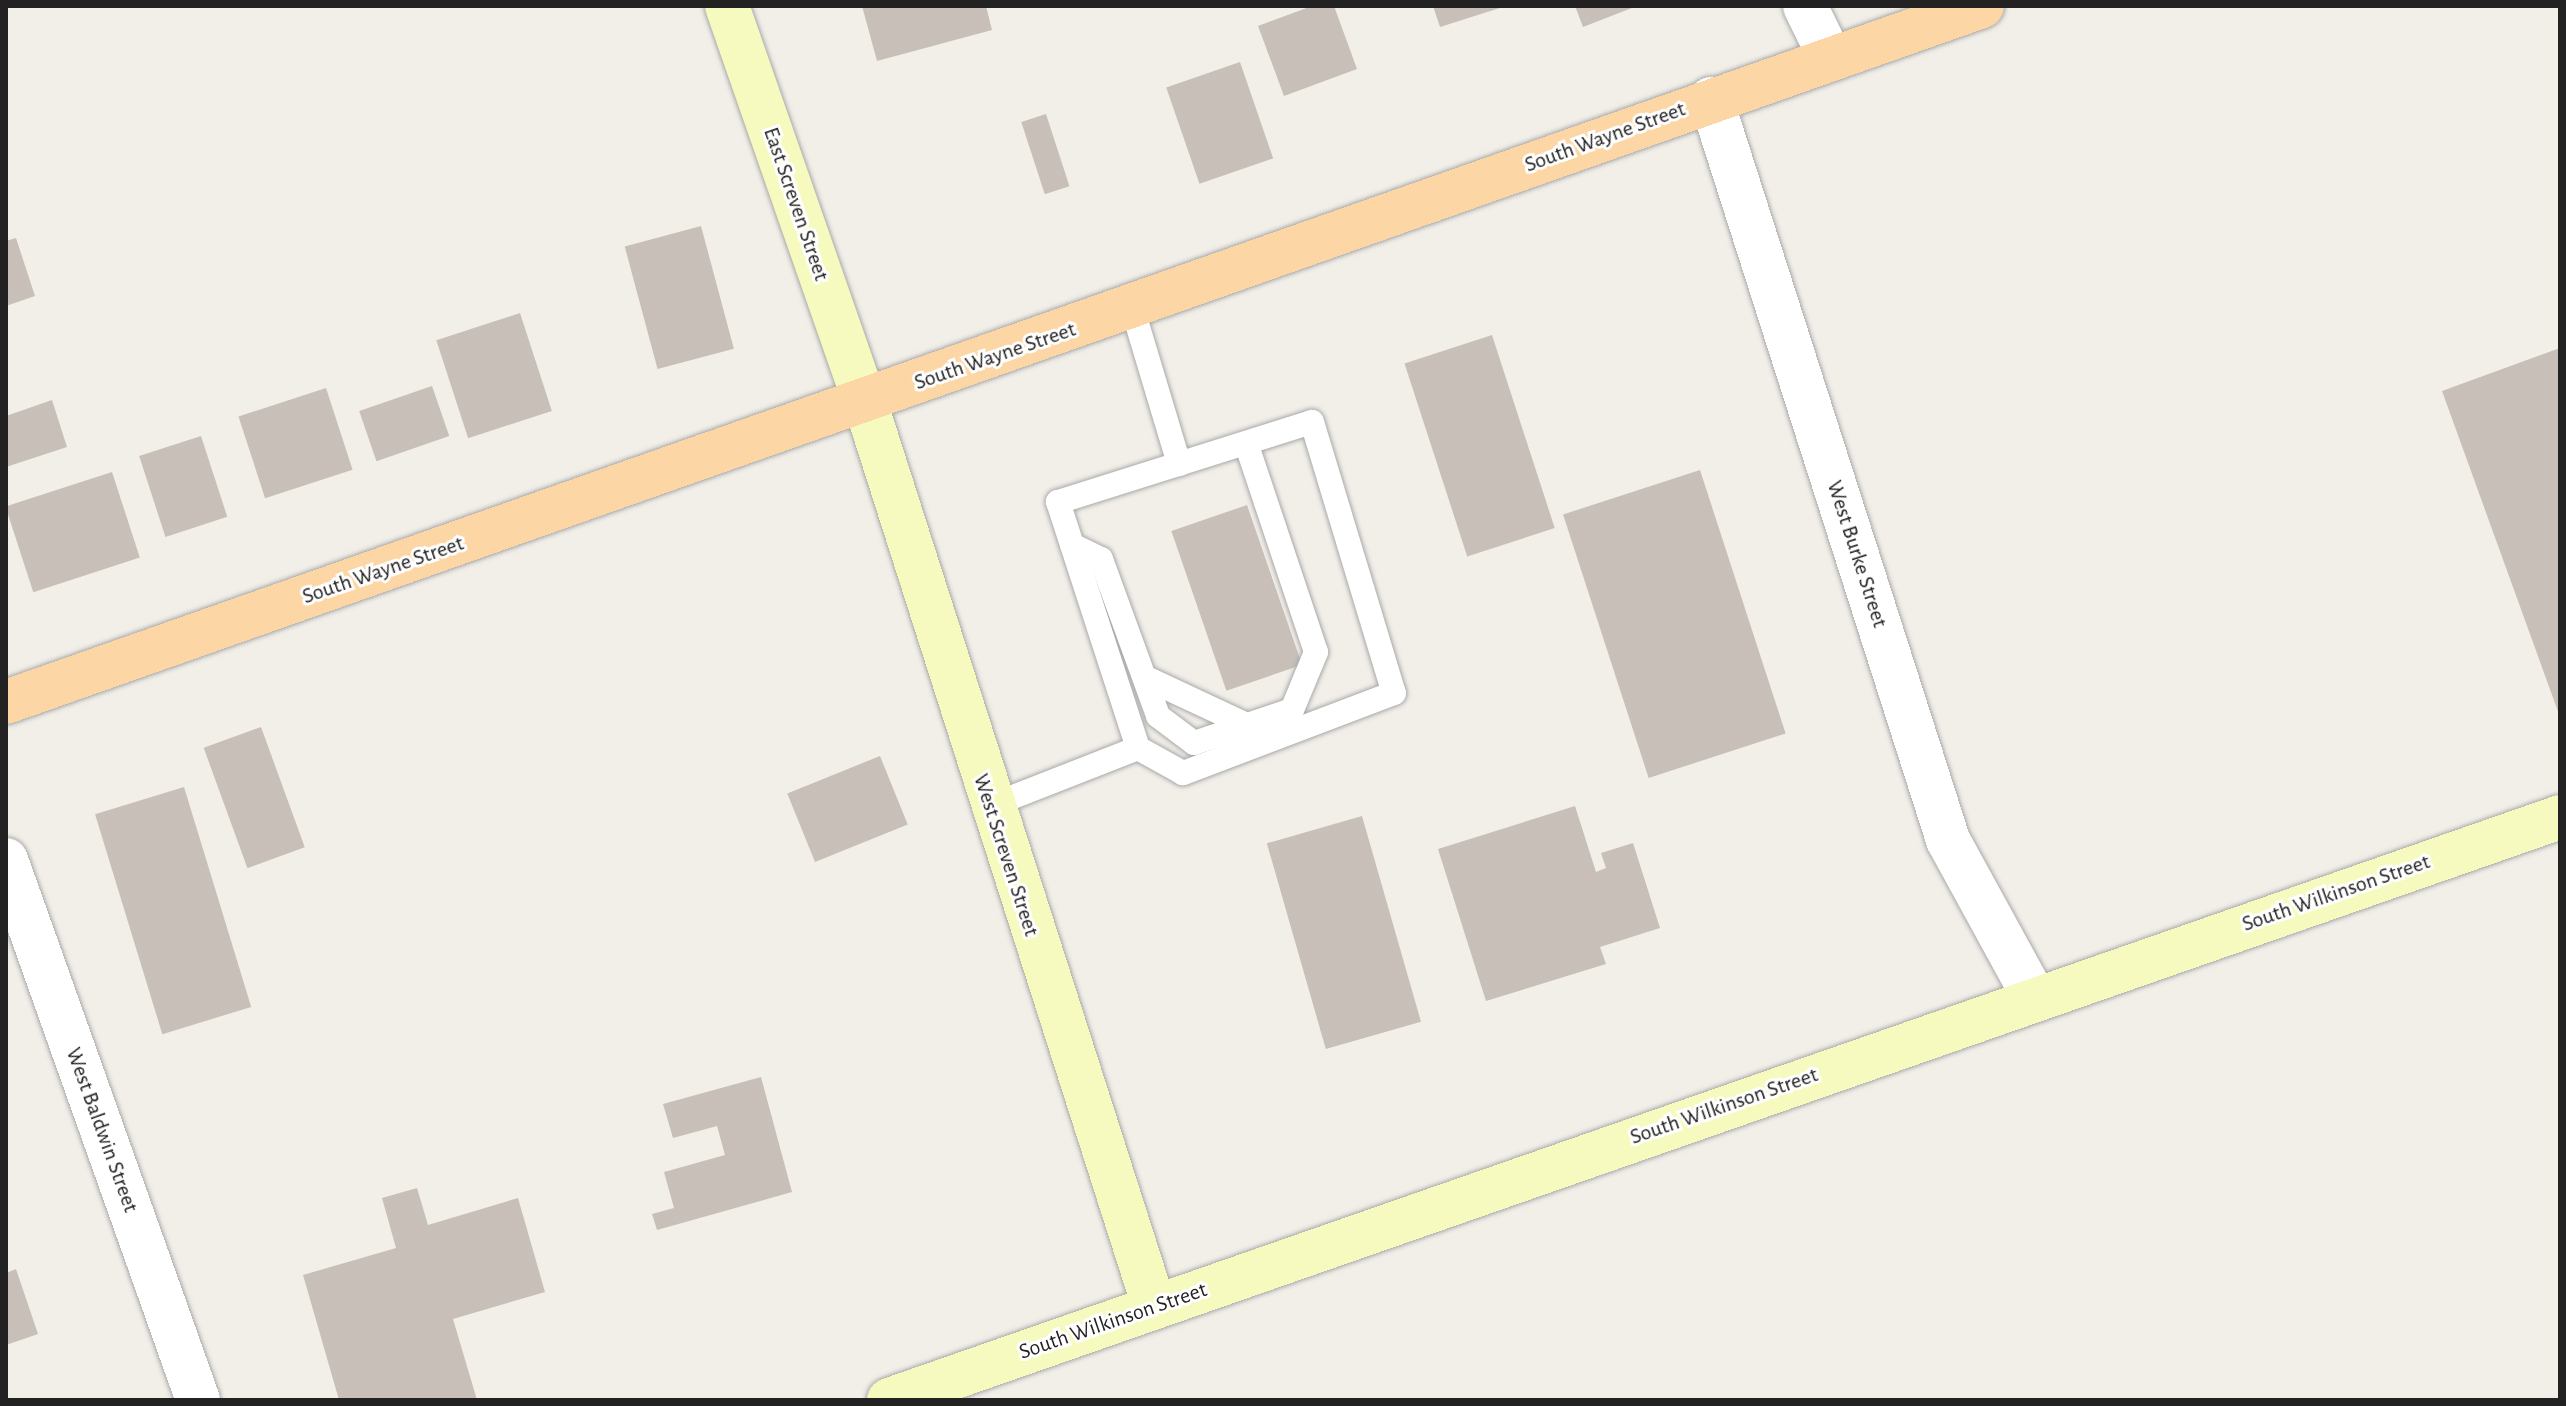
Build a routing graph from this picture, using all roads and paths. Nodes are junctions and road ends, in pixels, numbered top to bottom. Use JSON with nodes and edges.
{"nodes":[{"id":1,"x":727,"y":6,"type":"edge"},
{"id":2,"x":1805,"y":6,"type":"edge"},
{"id":3,"x":1982,"y":6,"type":"edge"},
{"id":4,"x":1831,"y":59,"type":"junction"},
{"id":5,"x":1711,"y":99,"type":"junction"},
{"id":6,"x":1132,"y":307,"type":"junction"},
{"id":7,"x":865,"y":402,"type":"junction"},
{"id":8,"x":1246,"y":443,"type":"junction"},
{"id":9,"x":1179,"y":464,"type":"junction"},
{"id":10,"x":1072,"y":545,"type":"junction"},
{"id":11,"x":1146,"y":678,"type":"junction"},
{"id":12,"x":6,"y":702,"type":"edge"},
{"id":13,"x":1251,"y":727,"type":"junction"},
{"id":14,"x":1138,"y":748,"type":"junction"},
{"id":15,"x":990,"y":806,"type":"junction"},
{"id":16,"x":2560,"y":817,"type":"edge"},
{"id":17,"x":6,"y":860,"type":"edge"},
{"id":18,"x":2034,"y":997,"type":"junction"},
{"id":19,"x":1154,"y":1306,"type":"junction"},
{"id":20,"x":198,"y":1400,"type":"edge"},
{"id":21,"x":889,"y":1400,"type":"edge"}],
"edges":[{"from":1,"to":7,"type":"street","name":"East Screven Street"},
{"from":2,"to":4,"type":"street"},
{"from":3,"to":4,"type":"main road","name":"South Wayne Street"},
{"from":4,"to":5,"type":"main road","name":"South Wayne Street"},
{"from":5,"to":6,"type":"main road","name":"South Wayne Street"},
{"from":5,"to":18,"type":"street","name":"West Burke Street"},
{"from":6,"to":7,"type":"main road","name":"South Wayne Street"},
{"from":6,"to":9,"type":"lane"},
{"from":7,"to":12,"type":"main road","name":"South Wayne Street"},
{"from":7,"to":15,"type":"street","name":"West Screven Street"},
{"from":8,"to":9,"type":"lane"},
{"from":8,"to":13,"type":"lane"},
{"from":8,"to":14,"type":"lane"},
{"from":9,"to":10,"type":"lane"},
{"from":10,"to":11,"type":"lane"},
{"from":10,"to":14,"type":"lane"},
{"from":11,"to":13,"type":"lane"},
{"from":11,"to":13,"type":"lane"},
{"from":14,"to":15,"type":"lane"},
{"from":15,"to":19,"type":"street","name":"West Screven Street"},
{"from":16,"to":18,"type":"street","name":"South Wilkinson Street"},
{"from":17,"to":20,"type":"street","name":"West Baldwin Street"},
{"from":18,"to":19,"type":"street","name":"South Wilkinson Street"},
{"from":19,"to":21,"type":"street","name":"South Wilkinson Street"}]}
